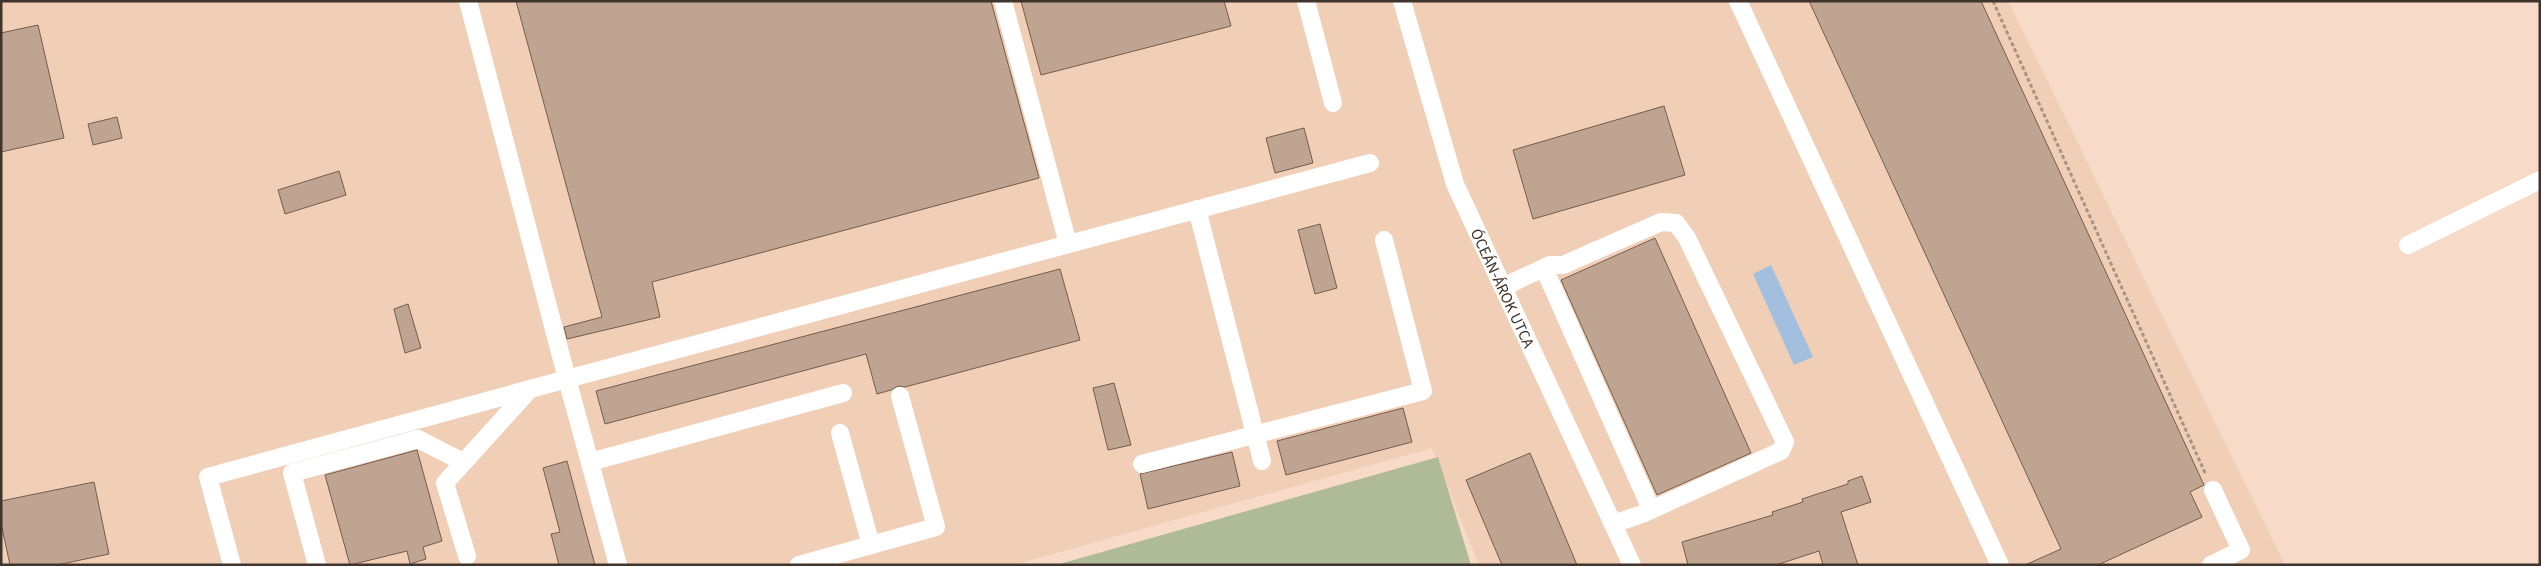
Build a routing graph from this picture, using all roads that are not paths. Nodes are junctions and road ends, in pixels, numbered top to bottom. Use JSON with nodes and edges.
{"nodes":[{"id":1,"x":468,"y":1,"type":"edge"},
{"id":2,"x":1003,"y":1,"type":"edge"},
{"id":3,"x":1306,"y":1,"type":"edge"},
{"id":4,"x":1402,"y":1,"type":"edge"},
{"id":5,"x":1738,"y":1,"type":"edge"},
{"id":6,"x":1334,"y":104,"type":"dead end"},
{"id":7,"x":1370,"y":163,"type":"dead end"},
{"id":8,"x":2540,"y":180,"type":"edge"},
{"id":9,"x":1197,"y":209,"type":"junction"},
{"id":10,"x":1384,"y":240,"type":"dead end"},
{"id":11,"x":1068,"y":244,"type":"junction"},
{"id":12,"x":2408,"y":245,"type":"dead end"},
{"id":13,"x":1544,"y":268,"type":"junction"},
{"id":14,"x":1503,"y":287,"type":"junction"},
{"id":15,"x":567,"y":379,"type":"junction"},
{"id":16,"x":530,"y":389,"type":"junction"},
{"id":17,"x":843,"y":393,"type":"dead end"},
{"id":18,"x":900,"y":396,"type":"dead end"},
{"id":19,"x":840,"y":433,"type":"dead end"},
{"id":20,"x":1255,"y":434,"type":"junction"},
{"id":21,"x":1262,"y":461,"type":"dead end"},
{"id":22,"x":463,"y":462,"type":"junction"},
{"id":23,"x":590,"y":462,"type":"junction"},
{"id":24,"x":1142,"y":464,"type":"dead end"},
{"id":25,"x":2213,"y":490,"type":"road end"},
{"id":26,"x":1651,"y":509,"type":"junction"},
{"id":27,"x":1613,"y":524,"type":"junction"},
{"id":28,"x":871,"y":545,"type":"junction"},
{"id":29,"x":467,"y":556,"type":"dead end"},
{"id":30,"x":232,"y":565,"type":"edge"},
{"id":31,"x":317,"y":565,"type":"edge"},
{"id":32,"x":618,"y":565,"type":"edge"},
{"id":33,"x":798,"y":565,"type":"edge"},
{"id":34,"x":1632,"y":565,"type":"edge"},
{"id":35,"x":2000,"y":565,"type":"edge"},
{"id":36,"x":2211,"y":565,"type":"edge"}],
"edges":[{"from":1,"to":15,"type":"lane"},
{"from":2,"to":11,"type":"lane"},
{"from":3,"to":6,"type":"lane"},
{"from":4,"to":14,"type":"lane","name":"ÓCEÁN-ÁROK UTCA"},
{"from":5,"to":35,"type":"lane"},
{"from":7,"to":9,"type":"lane"},
{"from":8,"to":12,"type":"lane"},
{"from":9,"to":11,"type":"lane"},
{"from":9,"to":20,"type":"lane"},
{"from":10,"to":20,"type":"lane"},
{"from":11,"to":15,"type":"lane"},
{"from":13,"to":14,"type":"lane"},
{"from":13,"to":26,"type":"lane"},
{"from":13,"to":26,"type":"lane"},
{"from":14,"to":27,"type":"lane","name":"ÓCEÁN-ÁROK UTCA"},
{"from":15,"to":16,"type":"lane"},
{"from":15,"to":23,"type":"lane"},
{"from":16,"to":22,"type":"lane"},
{"from":16,"to":30,"type":"lane"},
{"from":17,"to":23,"type":"lane"},
{"from":18,"to":28,"type":"lane"},
{"from":19,"to":28,"type":"lane"},
{"from":20,"to":21,"type":"lane"},
{"from":20,"to":24,"type":"lane"},
{"from":22,"to":29,"type":"lane"},
{"from":22,"to":31,"type":"lane"},
{"from":23,"to":32,"type":"lane"},
{"from":25,"to":36,"type":"lane"},
{"from":26,"to":27,"type":"lane"},
{"from":27,"to":34,"type":"lane","name":"ÓCEÁN-ÁROK UTCA"},
{"from":28,"to":33,"type":"lane"}]}
